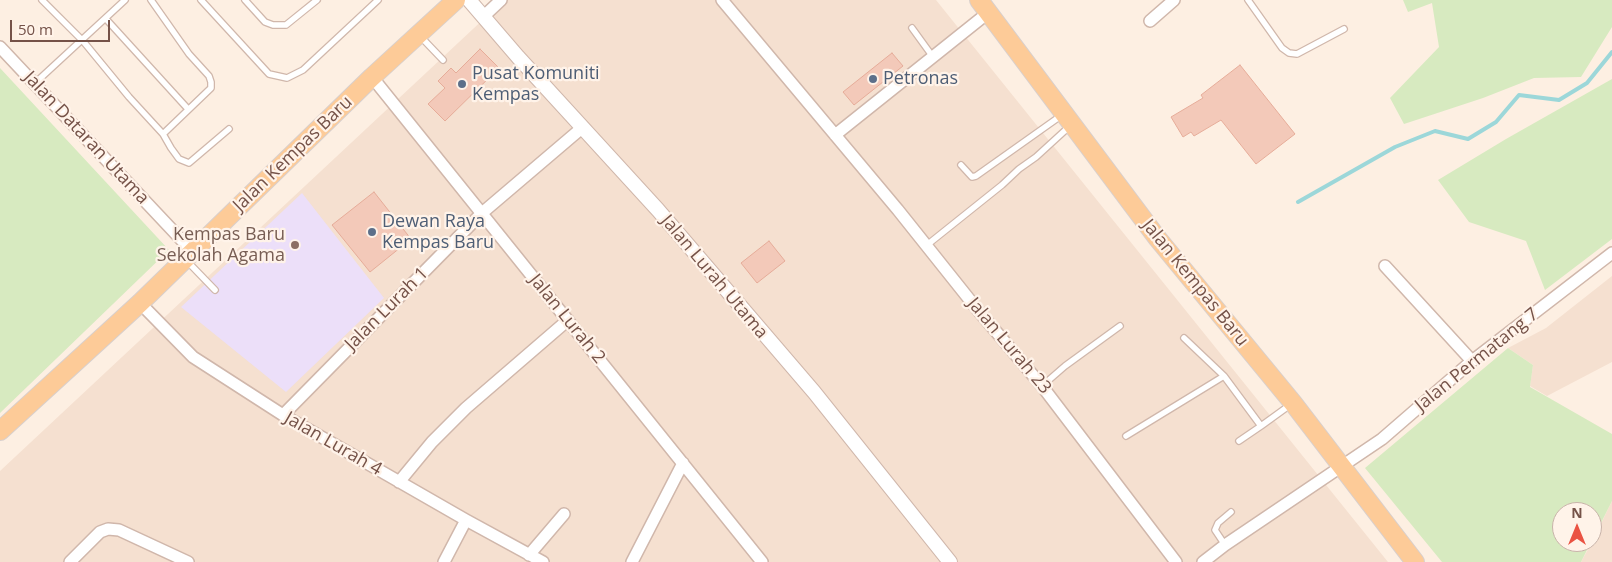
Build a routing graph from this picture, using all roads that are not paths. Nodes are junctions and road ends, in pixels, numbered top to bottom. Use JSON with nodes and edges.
{"nodes":[{"id":1,"x":42,"y":0,"type":"edge"},
{"id":2,"x":126,"y":0,"type":"edge"},
{"id":3,"x":150,"y":0,"type":"edge"},
{"id":4,"x":201,"y":0,"type":"edge"},
{"id":5,"x":245,"y":0,"type":"edge"},
{"id":6,"x":317,"y":0,"type":"edge"},
{"id":7,"x":378,"y":0,"type":"edge"},
{"id":8,"x":456,"y":0,"type":"edge"},
{"id":9,"x":469,"y":0,"type":"edge"},
{"id":10,"x":501,"y":0,"type":"edge"},
{"id":11,"x":722,"y":0,"type":"edge"},
{"id":12,"x":1174,"y":0,"type":"edge"},
{"id":13,"x":1248,"y":0,"type":"edge"},
{"id":14,"x":984,"y":6,"type":"edge"},
{"id":15,"x":483,"y":17,"type":"junction"},
{"id":16,"x":106,"y":19,"type":"junction"},
{"id":17,"x":1150,"y":21,"type":"dead end"},
{"id":18,"x":912,"y":28,"type":"dead end"},
{"id":19,"x":1344,"y":29,"type":"dead end"},
{"id":20,"x":419,"y":34,"type":"junction"},
{"id":21,"x":83,"y":41,"type":"junction"},
{"id":22,"x":0,"y":46,"type":"edge"},
{"id":23,"x":933,"y":57,"type":"junction"},
{"id":24,"x":443,"y":60,"type":"dead end"},
{"id":25,"x":372,"y":77,"type":"junction"},
{"id":26,"x":34,"y":84,"type":"junction"},
{"id":27,"x":188,"y":108,"type":"junction"},
{"id":28,"x":1068,"y":119,"type":"junction"},
{"id":29,"x":583,"y":127,"type":"junction"},
{"id":30,"x":229,"y":129,"type":"dead end"},
{"id":31,"x":163,"y":134,"type":"junction"},
{"id":32,"x":835,"y":135,"type":"junction"},
{"id":33,"x":962,"y":165,"type":"dead end"},
{"id":34,"x":482,"y":213,"type":"junction"},
{"id":35,"x":927,"y":245,"type":"junction"},
{"id":36,"x":1612,"y":253,"type":"edge"},
{"id":37,"x":188,"y":255,"type":"junction"},
{"id":38,"x":1385,"y":266,"type":"dead end"},
{"id":39,"x":215,"y":290,"type":"dead end"},
{"id":40,"x":140,"y":303,"type":"junction"},
{"id":41,"x":568,"y":320,"type":"junction"},
{"id":42,"x":1120,"y":326,"type":"dead end"},
{"id":43,"x":1184,"y":338,"type":"dead end"},
{"id":44,"x":1472,"y":360,"type":"junction"},
{"id":45,"x":1224,"y":376,"type":"junction"},
{"id":46,"x":1042,"y":386,"type":"junction"},
{"id":47,"x":1292,"y":403,"type":"junction"},
{"id":48,"x":283,"y":415,"type":"junction"},
{"id":49,"x":1261,"y":426,"type":"junction"},
{"id":50,"x":0,"y":431,"type":"edge"},
{"id":51,"x":1126,"y":436,"type":"dead end"},
{"id":52,"x":1239,"y":441,"type":"dead end"},
{"id":53,"x":683,"y":463,"type":"junction"},
{"id":54,"x":1341,"y":466,"type":"junction"},
{"id":55,"x":399,"y":482,"type":"junction"},
{"id":56,"x":1231,"y":512,"type":"dead end"},
{"id":57,"x":564,"y":514,"type":"dead end"},
{"id":58,"x":466,"y":520,"type":"junction"},
{"id":59,"x":1225,"y":545,"type":"junction"},
{"id":60,"x":529,"y":555,"type":"junction"},
{"id":61,"x":70,"y":562,"type":"edge"},
{"id":62,"x":188,"y":562,"type":"edge"},
{"id":63,"x":444,"y":562,"type":"edge"},
{"id":64,"x":543,"y":562,"type":"edge"},
{"id":65,"x":632,"y":562,"type":"edge"},
{"id":66,"x":762,"y":562,"type":"edge"},
{"id":67,"x":950,"y":562,"type":"edge"},
{"id":68,"x":1176,"y":562,"type":"edge"},
{"id":69,"x":1203,"y":562,"type":"edge"},
{"id":70,"x":1415,"y":562,"type":"edge"}],
"edges":[{"from":1,"to":21,"type":"lane"},
{"from":2,"to":16,"type":"lane"},
{"from":3,"to":27,"type":"lane"},
{"from":4,"to":7,"type":"lane"},
{"from":5,"to":6,"type":"lane"},
{"from":8,"to":20,"type":"main road","name":"Jalan Kempas Baru"},
{"from":9,"to":15,"type":"street","name":"Jalan Lurah Utama"},
{"from":10,"to":15,"type":"street"},
{"from":11,"to":32,"type":"street","name":"Jalan Lurah 23"},
{"from":12,"to":17,"type":"street"},
{"from":13,"to":19,"type":"lane"},
{"from":14,"to":23,"type":"street"},
{"from":14,"to":28,"type":"main road","name":"Jalan Kempas Baru"},
{"from":15,"to":29,"type":"street","name":"Jalan Lurah Utama"},
{"from":16,"to":21,"type":"lane"},
{"from":16,"to":27,"type":"lane"},
{"from":18,"to":23,"type":"lane"},
{"from":20,"to":24,"type":"lane"},
{"from":20,"to":25,"type":"main road","name":"Jalan Kempas Baru"},
{"from":21,"to":26,"type":"lane"},
{"from":21,"to":31,"type":"lane"},
{"from":22,"to":26,"type":"street","name":"Jalan Dataran Utama"},
{"from":23,"to":32,"type":"street"},
{"from":25,"to":34,"type":"street","name":"Jalan Lurah 2"},
{"from":25,"to":37,"type":"main road","name":"Jalan Kempas Baru"},
{"from":26,"to":37,"type":"street","name":"Jalan Dataran Utama"},
{"from":27,"to":31,"type":"lane"},
{"from":28,"to":33,"type":"lane"},
{"from":28,"to":35,"type":"lane"},
{"from":28,"to":47,"type":"main road","name":"Jalan Kempas Baru"},
{"from":29,"to":34,"type":"street","name":"Jalan Lurah 1"},
{"from":29,"to":67,"type":"street","name":"Jalan Lurah Utama"},
{"from":30,"to":31,"type":"lane"},
{"from":32,"to":35,"type":"street","name":"Jalan Lurah 23"},
{"from":34,"to":41,"type":"street","name":"Jalan Lurah 2"},
{"from":34,"to":48,"type":"street","name":"Jalan Lurah 1"},
{"from":35,"to":46,"type":"street","name":"Jalan Lurah 23"},
{"from":36,"to":44,"type":"street","name":"Jalan Permatang 7"},
{"from":37,"to":39,"type":"lane"},
{"from":37,"to":40,"type":"main road","name":"Jalan Kempas Baru"},
{"from":38,"to":44,"type":"street"},
{"from":40,"to":48,"type":"street","name":"Jalan Lurah 4"},
{"from":40,"to":50,"type":"main road","name":"Jalan Kempas Baru"},
{"from":41,"to":53,"type":"street","name":"Jalan Lurah 2"},
{"from":41,"to":55,"type":"street"},
{"from":42,"to":46,"type":"lane"},
{"from":43,"to":45,"type":"lane"},
{"from":44,"to":54,"type":"street","name":"Jalan Permatang 7"},
{"from":45,"to":49,"type":"lane"},
{"from":45,"to":51,"type":"lane"},
{"from":46,"to":68,"type":"street","name":"Jalan Lurah 23"},
{"from":47,"to":49,"type":"lane"},
{"from":47,"to":54,"type":"main road","name":"Jalan Kempas Baru"},
{"from":48,"to":55,"type":"street","name":"Jalan Lurah 4"},
{"from":49,"to":52,"type":"lane"},
{"from":53,"to":65,"type":"street"},
{"from":53,"to":66,"type":"street","name":"Jalan Lurah 2"},
{"from":54,"to":59,"type":"street","name":"Jalan Permatang 7"},
{"from":54,"to":70,"type":"main road","name":"Jalan Kempas Baru"},
{"from":55,"to":58,"type":"street","name":"Jalan Lurah 4"},
{"from":56,"to":59,"type":"lane"},
{"from":57,"to":60,"type":"street"},
{"from":58,"to":60,"type":"street","name":"Jalan Lurah 4"},
{"from":58,"to":63,"type":"street"},
{"from":59,"to":69,"type":"street","name":"Jalan Permatang 7"},
{"from":60,"to":64,"type":"street","name":"Jalan Lurah 4"},
{"from":61,"to":62,"type":"street"}]}
